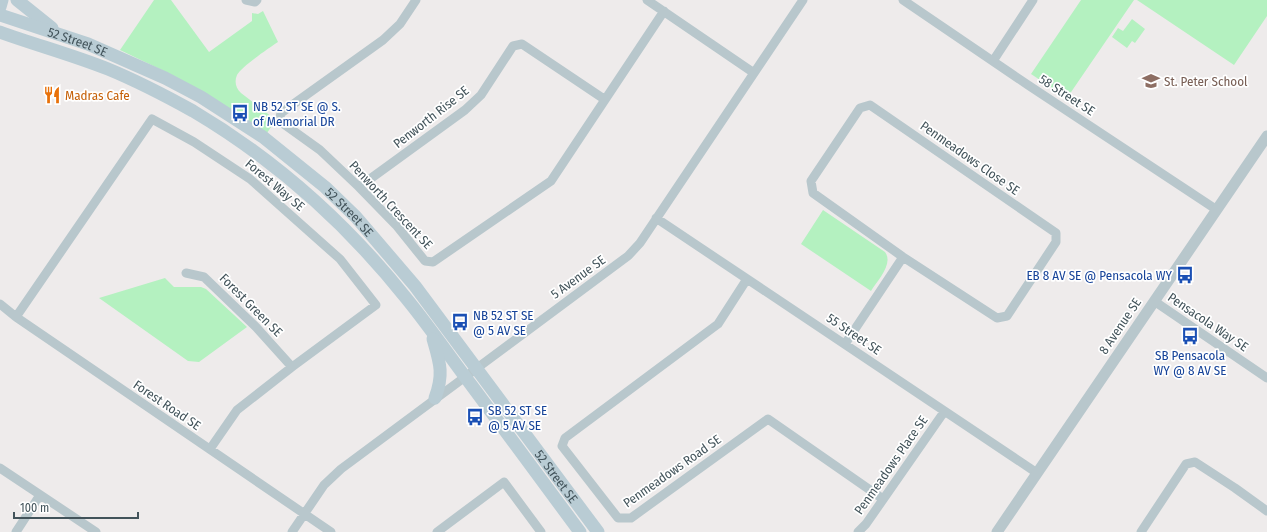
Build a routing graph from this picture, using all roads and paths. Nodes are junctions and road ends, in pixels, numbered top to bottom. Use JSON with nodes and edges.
{"nodes":[{"id":1,"x":2,"y":0,"type":"edge"},
{"id":2,"x":17,"y":0,"type":"edge"},
{"id":3,"x":246,"y":0,"type":"edge"},
{"id":4,"x":257,"y":0,"type":"edge"},
{"id":5,"x":416,"y":0,"type":"edge"},
{"id":6,"x":648,"y":0,"type":"edge"},
{"id":7,"x":803,"y":0,"type":"edge"},
{"id":8,"x":903,"y":0,"type":"edge"},
{"id":9,"x":1033,"y":0,"type":"edge"},
{"id":10,"x":0,"y":7,"type":"edge"},
{"id":11,"x":664,"y":11,"type":"junction"},
{"id":12,"x":0,"y":15,"type":"edge"},
{"id":13,"x":0,"y":32,"type":"edge"},
{"id":14,"x":58,"y":33,"type":"junction"},
{"id":15,"x":13,"y":36,"type":"junction"},
{"id":16,"x":0,"y":43,"type":"edge"},
{"id":17,"x":993,"y":61,"type":"junction"},
{"id":18,"x":754,"y":73,"type":"junction"},
{"id":19,"x":604,"y":99,"type":"junction"},
{"id":20,"x":1267,"y":136,"type":"edge"},
{"id":21,"x":359,"y":187,"type":"junction"},
{"id":22,"x":1217,"y":210,"type":"junction"},
{"id":23,"x":656,"y":218,"type":"junction"},
{"id":24,"x":903,"y":257,"type":"junction"},
{"id":25,"x":186,"y":273,"type":"dead end"},
{"id":26,"x":747,"y":279,"type":"junction"},
{"id":27,"x":1154,"y":301,"type":"junction"},
{"id":28,"x":0,"y":304,"type":"edge"},
{"id":29,"x":0,"y":312,"type":"edge"},
{"id":30,"x":16,"y":317,"type":"junction"},
{"id":31,"x":431,"y":332,"type":"junction"},
{"id":32,"x":846,"y":344,"type":"junction"},
{"id":33,"x":292,"y":367,"type":"junction"},
{"id":34,"x":476,"y":369,"type":"junction"},
{"id":35,"x":465,"y":377,"type":"junction"},
{"id":36,"x":1267,"y":378,"type":"edge"},
{"id":37,"x":435,"y":398,"type":"junction"},
{"id":38,"x":944,"y":412,"type":"junction"},
{"id":39,"x":210,"y":449,"type":"junction"},
{"id":40,"x":0,"y":468,"type":"edge"},
{"id":41,"x":1037,"y":472,"type":"junction"},
{"id":42,"x":40,"y":495,"type":"junction"},
{"id":43,"x":883,"y":499,"type":"junction"},
{"id":44,"x":1267,"y":511,"type":"edge"},
{"id":45,"x":304,"y":514,"type":"junction"},
{"id":46,"x":16,"y":532,"type":"edge"},
{"id":47,"x":96,"y":532,"type":"edge"},
{"id":48,"x":292,"y":532,"type":"edge"},
{"id":49,"x":331,"y":532,"type":"edge"},
{"id":50,"x":437,"y":532,"type":"edge"},
{"id":51,"x":541,"y":532,"type":"edge"},
{"id":52,"x":580,"y":532,"type":"edge"},
{"id":53,"x":598,"y":532,"type":"edge"},
{"id":54,"x":858,"y":532,"type":"edge"},
{"id":55,"x":997,"y":532,"type":"edge"},
{"id":56,"x":1141,"y":532,"type":"edge"}],
"edges":[{"from":1,"to":10,"type":"main road"},
{"from":2,"to":14,"type":"main road"},
{"from":3,"to":4,"type":"street"},
{"from":5,"to":21,"type":"street","name":"Penworth Crescent SE"},
{"from":6,"to":11,"type":"street"},
{"from":7,"to":18,"type":"street","name":"5 Avenue SE"},
{"from":8,"to":17,"type":"street","name":"58 Street SE"},
{"from":9,"to":17,"type":"street"},
{"from":11,"to":18,"type":"street"},
{"from":11,"to":19,"type":"street","name":"Penworth Crescent SE"},
{"from":12,"to":14,"type":"main road","name":"52 Street SE"},
{"from":13,"to":15,"type":"main road","name":"52 Street SE"},
{"from":14,"to":34,"type":"main road","name":"52 Street SE"},
{"from":15,"to":16,"type":"main road"},
{"from":15,"to":31,"type":"main road","name":"52 Street SE"},
{"from":17,"to":22,"type":"street","name":"58 Street SE"},
{"from":18,"to":23,"type":"street","name":"5 Avenue SE"},
{"from":19,"to":21,"type":"street","name":"Penworth Rise SE"},
{"from":19,"to":21,"type":"street","name":"Penworth Crescent SE"},
{"from":20,"to":22,"type":"street","name":"8 Avenue SE"},
{"from":22,"to":27,"type":"street","name":"8 Avenue SE"},
{"from":23,"to":26,"type":"street","name":"55 Street SE"},
{"from":23,"to":34,"type":"street","name":"5 Avenue SE"},
{"from":24,"to":24,"type":"street","name":"Penmeadows Close SE"},
{"from":24,"to":32,"type":"street"},
{"from":25,"to":33,"type":"street","name":"Forest Green SE"},
{"from":26,"to":32,"type":"street","name":"55 Street SE"},
{"from":26,"to":43,"type":"street","name":"Penmeadows Road SE"},
{"from":27,"to":36,"type":"street","name":"Pensacola Way SE"},
{"from":27,"to":41,"type":"street","name":"8 Avenue SE"},
{"from":28,"to":30,"type":"street","name":"Forest Road SE"},
{"from":29,"to":30,"type":"street","name":"Forest Road SE"},
{"from":30,"to":33,"type":"street","name":"Forest Way SE"},
{"from":30,"to":39,"type":"street","name":"Forest Road SE"},
{"from":31,"to":35,"type":"main road","name":"52 Street SE"},
{"from":31,"to":37,"type":"main road"},
{"from":32,"to":38,"type":"street","name":"55 Street SE"},
{"from":33,"to":39,"type":"street","name":"Forest Way SE"},
{"from":34,"to":35,"type":"street","name":"5 Avenue SE"},
{"from":34,"to":53,"type":"main road","name":"52 Street SE"},
{"from":35,"to":37,"type":"street","name":"5 Avenue SE"},
{"from":35,"to":52,"type":"main road","name":"52 Street SE"},
{"from":37,"to":45,"type":"street","name":"5 Avenue SE"},
{"from":38,"to":41,"type":"street","name":"55 Street SE"},
{"from":38,"to":43,"type":"street","name":"Penmeadows Place SE"},
{"from":39,"to":45,"type":"street","name":"Forest Road SE"},
{"from":40,"to":42,"type":"street"},
{"from":41,"to":55,"type":"street","name":"8 Avenue SE"},
{"from":42,"to":46,"type":"street"},
{"from":42,"to":47,"type":"street"},
{"from":43,"to":54,"type":"street","name":"Penmeadows Place SE"},
{"from":44,"to":56,"type":"street"},
{"from":45,"to":48,"type":"street","name":"5 Avenue SE"},
{"from":45,"to":49,"type":"street","name":"Forest Road SE"},
{"from":50,"to":51,"type":"street"}]}
